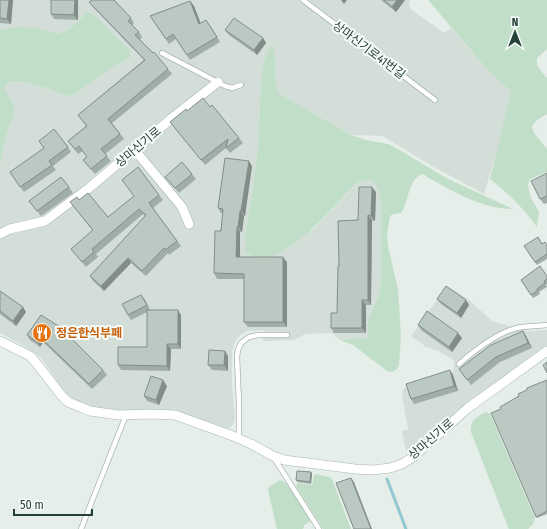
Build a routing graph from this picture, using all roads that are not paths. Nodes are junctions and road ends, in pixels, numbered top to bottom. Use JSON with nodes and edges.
{"nodes":[{"id":1,"x":303,"y":0,"type":"edge"},
{"id":2,"x":162,"y":53,"type":"dead end"},
{"id":3,"x":218,"y":82,"type":"junction"},
{"id":4,"x":241,"y":85,"type":"dead end"},
{"id":5,"x":435,"y":100,"type":"dead end"},
{"id":6,"x":134,"y":149,"type":"junction"},
{"id":7,"x":189,"y":224,"type":"dead end"},
{"id":8,"x":0,"y":234,"type":"edge"},
{"id":9,"x":547,"y":326,"type":"edge"},
{"id":10,"x":288,"y":335,"type":"dead end"},
{"id":11,"x":0,"y":341,"type":"edge"},
{"id":12,"x":547,"y":351,"type":"edge"},
{"id":13,"x":458,"y":364,"type":"dead end"},
{"id":14,"x":126,"y":415,"type":"junction"},
{"id":15,"x":239,"y":439,"type":"junction"},
{"id":16,"x":273,"y":456,"type":"junction"},
{"id":17,"x":81,"y":529,"type":"edge"},
{"id":18,"x":319,"y":529,"type":"edge"}],
"edges":[{"from":1,"to":5,"type":"lane","name":"상마신기로41번길"},
{"from":2,"to":3,"type":"lane"},
{"from":3,"to":4,"type":"lane"},
{"from":3,"to":6,"type":"street","name":"상마신기로"},
{"from":6,"to":7,"type":"street"},
{"from":6,"to":8,"type":"street","name":"상마신기로"},
{"from":9,"to":13,"type":"lane"},
{"from":10,"to":15,"type":"lane"},
{"from":11,"to":14,"type":"street","name":"상마신기로"},
{"from":12,"to":16,"type":"street","name":"상마신기로"},
{"from":14,"to":15,"type":"street","name":"상마신기로"},
{"from":14,"to":17,"type":"lane"},
{"from":15,"to":16,"type":"street","name":"상마신기로"},
{"from":16,"to":18,"type":"lane"}]}
